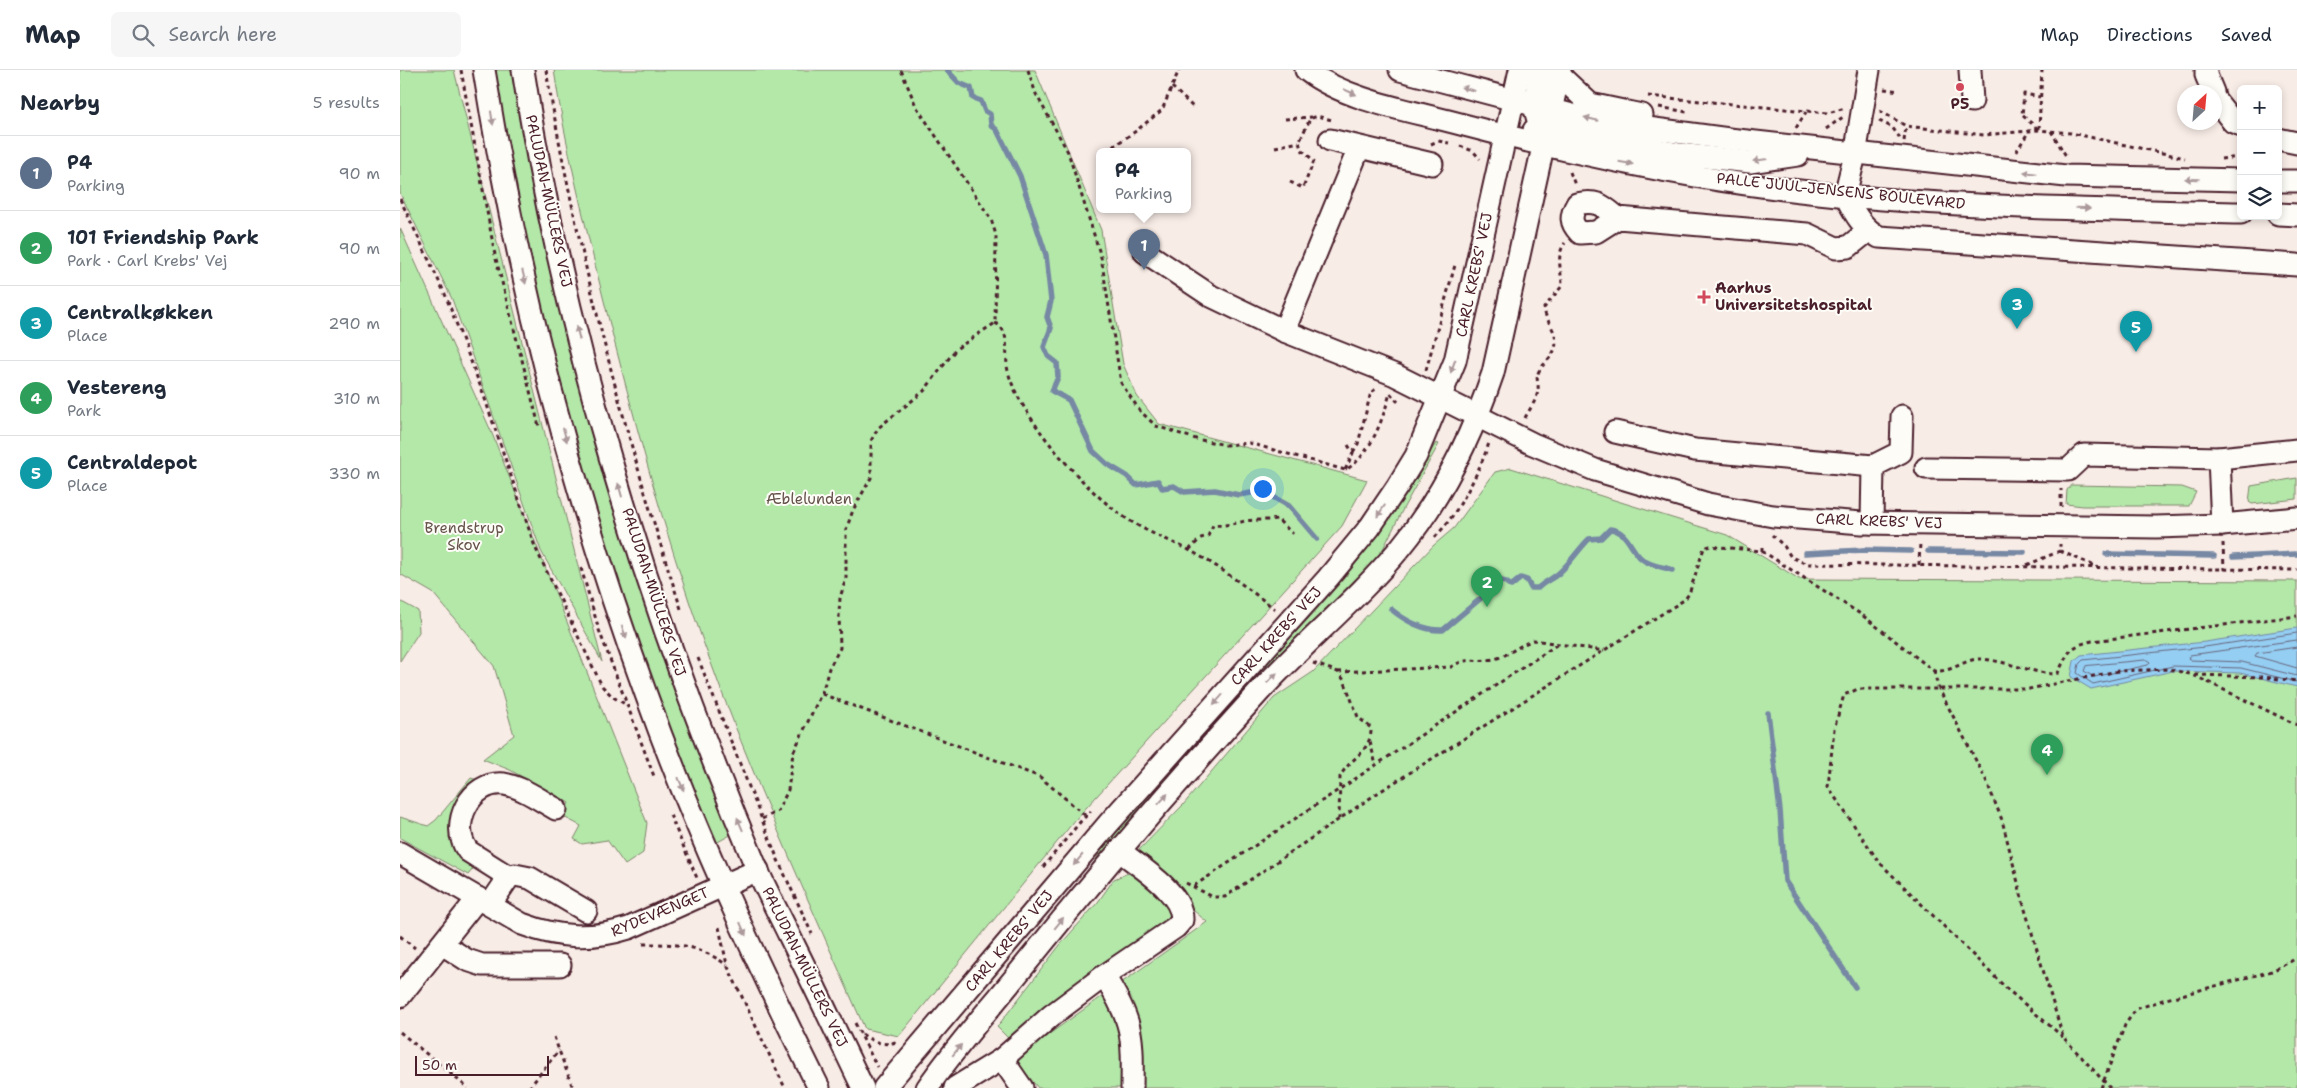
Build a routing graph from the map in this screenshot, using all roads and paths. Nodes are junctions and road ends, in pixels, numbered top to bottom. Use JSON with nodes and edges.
{"nodes":[{"id":1,"x":484,"y":70,"type":"edge"},
{"id":2,"x":523,"y":70,"type":"edge"},
{"id":3,"x":546,"y":70,"type":"edge"},
{"id":4,"x":901,"y":70,"type":"edge"},
{"id":5,"x":1028,"y":70,"type":"edge"},
{"id":6,"x":1179,"y":70,"type":"edge"},
{"id":7,"x":1306,"y":70,"type":"edge"},
{"id":8,"x":1400,"y":70,"type":"edge"},
{"id":9,"x":1520,"y":70,"type":"edge"},
{"id":10,"x":1869,"y":70,"type":"edge"},
{"id":11,"x":1970,"y":70,"type":"edge"},
{"id":12,"x":2042,"y":70,"type":"edge"},
{"id":13,"x":2206,"y":70,"type":"edge"},
{"id":14,"x":1553,"y":72,"type":"edge"},
{"id":15,"x":2210,"y":85,"type":"edge"},
{"id":16,"x":1172,"y":87,"type":"junction"},
{"id":17,"x":1639,"y":95,"type":"dead end"},
{"id":18,"x":2040,"y":97,"type":"junction"},
{"id":19,"x":1972,"y":101,"type":"dead end"},
{"id":20,"x":1656,"y":106,"type":"dead end"},
{"id":21,"x":1193,"y":108,"type":"dead end"},
{"id":22,"x":2222,"y":108,"type":"edge"},
{"id":23,"x":1692,"y":113,"type":"dead end"},
{"id":24,"x":1862,"y":114,"type":"junction"},
{"id":25,"x":1314,"y":117,"type":"dead end"},
{"id":26,"x":1285,"y":119,"type":"dead end"},
{"id":27,"x":1539,"y":120,"type":"junction"},
{"id":28,"x":2237,"y":124,"type":"edge"},
{"id":29,"x":1795,"y":130,"type":"dead end"},
{"id":30,"x":2039,"y":130,"type":"junction"},
{"id":31,"x":1801,"y":131,"type":"dead end"},
{"id":32,"x":2029,"y":131,"type":"junction"},
{"id":33,"x":2051,"y":131,"type":"junction"},
{"id":34,"x":1505,"y":136,"type":"junction"},
{"id":35,"x":1729,"y":139,"type":"junction"},
{"id":36,"x":1330,"y":140,"type":"dead end"},
{"id":37,"x":2282,"y":140,"type":"edge"},
{"id":38,"x":1299,"y":142,"type":"dead end"},
{"id":39,"x":1823,"y":142,"type":"junction"},
{"id":40,"x":1909,"y":143,"type":"dead end"},
{"id":41,"x":2297,"y":144,"type":"edge"},
{"id":42,"x":1276,"y":146,"type":"dead end"},
{"id":43,"x":1460,"y":146,"type":"dead end"},
{"id":44,"x":1110,"y":148,"type":"edge"},
{"id":45,"x":1359,"y":148,"type":"junction"},
{"id":46,"x":2006,"y":152,"type":"dead end"},
{"id":47,"x":2016,"y":153,"type":"junction"},
{"id":48,"x":2023,"y":154,"type":"dead end"},
{"id":49,"x":1855,"y":155,"type":"junction"},
{"id":50,"x":2237,"y":157,"type":"edge"},
{"id":51,"x":2190,"y":158,"type":"dead end"},
{"id":52,"x":1480,"y":159,"type":"dead end"},
{"id":53,"x":2216,"y":159,"type":"dead end"},
{"id":54,"x":2061,"y":160,"type":"dead end"},
{"id":55,"x":1432,"y":164,"type":"dead end"},
{"id":56,"x":2237,"y":180,"type":"edge"},
{"id":57,"x":2282,"y":181,"type":"edge"},
{"id":58,"x":2297,"y":181,"type":"edge"},
{"id":59,"x":1845,"y":195,"type":"junction"},
{"id":60,"x":400,"y":199,"type":"edge"},
{"id":61,"x":2237,"y":214,"type":"edge"},
{"id":62,"x":1618,"y":218,"type":"junction"},
{"id":63,"x":1868,"y":231,"type":"junction"},
{"id":64,"x":1580,"y":233,"type":"junction"},
{"id":65,"x":1145,"y":252,"type":"dead end"},
{"id":66,"x":1456,"y":260,"type":"dead end"},
{"id":67,"x":2297,"y":265,"type":"edge"},
{"id":68,"x":995,"y":322,"type":"junction"},
{"id":69,"x":1284,"y":330,"type":"junction"},
{"id":70,"x":1415,"y":385,"type":"junction"},
{"id":71,"x":1371,"y":392,"type":"dead end"},
{"id":72,"x":1440,"y":398,"type":"junction"},
{"id":73,"x":1902,"y":416,"type":"dead end"},
{"id":74,"x":1478,"y":417,"type":"junction"},
{"id":75,"x":1615,"y":432,"type":"dead end"},
{"id":76,"x":1516,"y":436,"type":"junction"},
{"id":77,"x":1348,"y":445,"type":"dead end"},
{"id":78,"x":2297,"y":450,"type":"edge"},
{"id":79,"x":1353,"y":453,"type":"junction"},
{"id":80,"x":2219,"y":458,"type":"junction"},
{"id":81,"x":1873,"y":466,"type":"junction"},
{"id":82,"x":1926,"y":468,"type":"dead end"},
{"id":83,"x":1345,"y":470,"type":"junction"},
{"id":84,"x":2297,"y":518,"type":"edge"},
{"id":85,"x":1872,"y":523,"type":"junction"},
{"id":86,"x":2222,"y":526,"type":"junction"},
{"id":87,"x":1293,"y":534,"type":"dead end"},
{"id":88,"x":1784,"y":546,"type":"dead end"},
{"id":89,"x":1189,"y":550,"type":"junction"},
{"id":90,"x":2060,"y":551,"type":"dead end"},
{"id":91,"x":2100,"y":568,"type":"junction"},
{"id":92,"x":2224,"y":570,"type":"junction"},
{"id":93,"x":2297,"y":570,"type":"edge"},
{"id":94,"x":1279,"y":613,"type":"dead end"},
{"id":95,"x":2297,"y":616,"type":"edge"},
{"id":96,"x":684,"y":618,"type":"dead end"},
{"id":97,"x":1558,"y":644,"type":"junction"},
{"id":98,"x":1604,"y":651,"type":"junction"},
{"id":99,"x":696,"y":654,"type":"dead end"},
{"id":100,"x":1310,"y":662,"type":"dead end"},
{"id":101,"x":1934,"y":671,"type":"junction"},
{"id":102,"x":1338,"y":672,"type":"junction"},
{"id":103,"x":2193,"y":675,"type":"junction"},
{"id":104,"x":2297,"y":681,"type":"edge"},
{"id":105,"x":1938,"y":687,"type":"junction"},
{"id":106,"x":822,"y":694,"type":"junction"},
{"id":107,"x":625,"y":705,"type":"dead end"},
{"id":108,"x":2297,"y":725,"type":"edge"},
{"id":109,"x":1370,"y":742,"type":"junction"},
{"id":110,"x":1376,"y":765,"type":"junction"},
{"id":111,"x":1338,"y":790,"type":"junction"},
{"id":112,"x":556,"y":809,"type":"dead end"},
{"id":113,"x":1093,"y":810,"type":"dead end"},
{"id":114,"x":1086,"y":816,"type":"junction"},
{"id":115,"x":762,"y":819,"type":"junction"},
{"id":116,"x":1339,"y":819,"type":"junction"},
{"id":117,"x":1119,"y":850,"type":"junction"},
{"id":118,"x":400,"y":853,"type":"edge"},
{"id":119,"x":778,"y":860,"type":"dead end"},
{"id":120,"x":758,"y":870,"type":"junction"},
{"id":121,"x":1038,"y":874,"type":"dead end"},
{"id":122,"x":509,"y":877,"type":"junction"},
{"id":123,"x":724,"y":885,"type":"junction"},
{"id":124,"x":1194,"y":886,"type":"junction"},
{"id":125,"x":1171,"y":893,"type":"junction"},
{"id":126,"x":484,"y":901,"type":"junction"},
{"id":127,"x":586,"y":911,"type":"dead end"},
{"id":128,"x":719,"y":925,"type":"dead end"},
{"id":129,"x":442,"y":944,"type":"junction"},
{"id":130,"x":636,"y":945,"type":"dead end"},
{"id":131,"x":2297,"y":958,"type":"edge"},
{"id":132,"x":560,"y":965,"type":"dead end"},
{"id":133,"x":727,"y":965,"type":"junction"},
{"id":134,"x":1104,"y":976,"type":"junction"},
{"id":135,"x":400,"y":996,"type":"edge"},
{"id":136,"x":400,"y":1032,"type":"edge"},
{"id":137,"x":860,"y":1032,"type":"dead end"},
{"id":138,"x":554,"y":1037,"type":"dead end"},
{"id":139,"x":2063,"y":1037,"type":"junction"},
{"id":140,"x":902,"y":1038,"type":"dead end"},
{"id":141,"x":559,"y":1050,"type":"junction"},
{"id":142,"x":1002,"y":1059,"type":"junction"},
{"id":143,"x":2104,"y":1081,"type":"junction"},
{"id":144,"x":468,"y":1088,"type":"edge"},
{"id":145,"x":529,"y":1088,"type":"edge"},
{"id":146,"x":573,"y":1088,"type":"edge"},
{"id":147,"x":786,"y":1088,"type":"edge"},
{"id":148,"x":820,"y":1088,"type":"edge"},
{"id":149,"x":864,"y":1088,"type":"edge"},
{"id":150,"x":884,"y":1088,"type":"edge"},
{"id":151,"x":927,"y":1088,"type":"edge"},
{"id":152,"x":955,"y":1088,"type":"edge"},
{"id":153,"x":1022,"y":1088,"type":"edge"},
{"id":154,"x":1132,"y":1088,"type":"edge"},
{"id":155,"x":2101,"y":1088,"type":"edge"},
{"id":156,"x":2110,"y":1088,"type":"edge"}],
"edges":[{"from":1,"to":123,"type":"street","one_way":true},
{"from":120,"to":2,"type":"street","name":"PALUDAN-MÜLLERS VEJ","one_way":true},
{"from":3,"to":96,"type":"path"},
{"from":4,"to":68,"type":"path"},
{"from":5,"to":83,"type":"path"},
{"from":6,"to":16,"type":"path"},
{"from":7,"to":34,"type":"street","name":"PALLE JUUL-JENSENS BOULEVARD","one_way":true},
{"from":27,"to":8,"type":"street","name":"PALLE JUUL-JENSENS BOULEVARD","one_way":true},
{"from":9,"to":27,"type":"street"},
{"from":10,"to":24,"type":"street"},
{"from":11,"to":19,"type":"street"},
{"from":12,"to":18,"type":"path"},
{"from":13,"to":15,"type":"street"},
{"from":14,"to":27,"type":"street"},
{"from":14,"to":35,"type":"street"},
{"from":16,"to":21,"type":"path"},
{"from":16,"to":44,"type":"path"},
{"from":17,"to":24,"type":"path"},
{"from":18,"to":30,"type":"path"},
{"from":18,"to":30,"type":"path"},
{"from":20,"to":23,"type":"path"},
{"from":22,"to":28,"type":"street"},
{"from":24,"to":32,"type":"path"},
{"from":24,"to":39,"type":"path"},
{"from":24,"to":40,"type":"path"},
{"from":24,"to":49,"type":"street"},
{"from":25,"to":26,"type":"path"},
{"from":27,"to":34,"type":"street","name":"PALLE JUUL-JENSENS BOULEVARD"},
{"from":27,"to":34,"type":"street","name":"CARL KREBS' VEJ"},
{"from":35,"to":27,"type":"street","name":"PALLE JUUL-JENSENS BOULEVARD","one_way":true},
{"from":39,"to":27,"type":"street","one_way":true},
{"from":27,"to":59,"type":"street","name":"PALLE JUUL-JENSENS BOULEVARD","one_way":true},
{"from":27,"to":74,"type":"street","name":"CARL KREBS' VEJ"},
{"from":29,"to":31,"type":"path"},
{"from":30,"to":32,"type":"path"},
{"from":30,"to":33,"type":"path"},
{"from":32,"to":47,"type":"path"},
{"from":33,"to":51,"type":"path"},
{"from":33,"to":54,"type":"path"},
{"from":34,"to":72,"type":"street","name":"CARL KREBS' VEJ","one_way":true},
{"from":35,"to":39,"type":"street","name":"PALLE JUUL-JENSENS BOULEVARD"},
{"from":36,"to":45,"type":"street"},
{"from":37,"to":41,"type":"street"},
{"from":38,"to":42,"type":"path"},
{"from":39,"to":49,"type":"street","name":"PALLE JUUL-JENSENS BOULEVARD"},
{"from":43,"to":52,"type":"path"},
{"from":45,"to":55,"type":"street"},
{"from":45,"to":69,"type":"street"},
{"from":46,"to":47,"type":"path"},
{"from":47,"to":48,"type":"path"},
{"from":56,"to":49,"type":"street","name":"PALLE JUUL-JENSENS BOULEVARD","one_way":true},
{"from":49,"to":59,"type":"street"},
{"from":50,"to":53,"type":"path"},
{"from":57,"to":58,"type":"street"},
{"from":59,"to":61,"type":"street","name":"PALLE JUUL-JENSENS BOULEVARD","one_way":true},
{"from":59,"to":63,"type":"street"},
{"from":60,"to":107,"type":"path"},
{"from":62,"to":63,"type":"street"},
{"from":62,"to":64,"type":"street"},
{"from":62,"to":64,"type":"street"},
{"from":63,"to":67,"type":"street"},
{"from":64,"to":76,"type":"path"},
{"from":65,"to":69,"type":"street"},
{"from":66,"to":70,"type":"path"},
{"from":68,"to":89,"type":"path"},
{"from":68,"to":106,"type":"path"},
{"from":69,"to":70,"type":"street"},
{"from":70,"to":72,"type":"street"},
{"from":70,"to":83,"type":"path"},
{"from":71,"to":79,"type":"path"},
{"from":72,"to":74,"type":"street"},
{"from":72,"to":150,"type":"street","name":"CARL KREBS' VEJ","one_way":true},
{"from":73,"to":81,"type":"street"},
{"from":74,"to":76,"type":"street","name":"CARL KREBS' VEJ"},
{"from":117,"to":74,"type":"street","name":"CARL KREBS' VEJ","one_way":true},
{"from":75,"to":81,"type":"street"},
{"from":76,"to":85,"type":"street","name":"CARL KREBS' VEJ"},
{"from":77,"to":79,"type":"path"},
{"from":78,"to":80,"type":"street"},
{"from":79,"to":83,"type":"path"},
{"from":80,"to":82,"type":"street"},
{"from":80,"to":86,"type":"street"},
{"from":81,"to":85,"type":"street"},
{"from":84,"to":86,"type":"street","name":"CARL KREBS' VEJ"},
{"from":85,"to":86,"type":"street","name":"CARL KREBS' VEJ"},
{"from":86,"to":92,"type":"path"},
{"from":87,"to":89,"type":"path"},
{"from":88,"to":91,"type":"path"},
{"from":89,"to":94,"type":"path"},
{"from":90,"to":91,"type":"path"},
{"from":91,"to":92,"type":"path"},
{"from":92,"to":93,"type":"path"},
{"from":95,"to":101,"type":"path"},
{"from":97,"to":98,"type":"path"},
{"from":97,"to":102,"type":"path"},
{"from":97,"to":110,"type":"path"},
{"from":98,"to":101,"type":"path"},
{"from":98,"to":116,"type":"path"},
{"from":99,"to":115,"type":"path"},
{"from":100,"to":102,"type":"path"},
{"from":101,"to":105,"type":"path"},
{"from":102,"to":109,"type":"path"},
{"from":103,"to":104,"type":"path"},
{"from":103,"to":105,"type":"path"},
{"from":103,"to":108,"type":"path"},
{"from":105,"to":139,"type":"path"},
{"from":105,"to":139,"type":"path"},
{"from":106,"to":114,"type":"path"},
{"from":106,"to":115,"type":"path"},
{"from":109,"to":110,"type":"path"},
{"from":109,"to":111,"type":"path"},
{"from":110,"to":111,"type":"path"},
{"from":111,"to":116,"type":"path"},
{"from":111,"to":124,"type":"path"},
{"from":112,"to":122,"type":"street"},
{"from":113,"to":114,"type":"path"},
{"from":114,"to":121,"type":"path"},
{"from":115,"to":119,"type":"path"},
{"from":116,"to":124,"type":"path"},
{"from":117,"to":125,"type":"street"},
{"from":151,"to":117,"type":"street","name":"CARL KREBS' VEJ","one_way":true},
{"from":118,"to":126,"type":"street","name":"RYDEVÆNGET"},
{"from":120,"to":123,"type":"street","name":"RYDEVÆNGET"},
{"from":120,"to":149,"type":"street","name":"PALUDAN-MÜLLERS VEJ"},
{"from":122,"to":126,"type":"street"},
{"from":122,"to":127,"type":"street"},
{"from":123,"to":126,"type":"street","name":"RYDEVÆNGET"},
{"from":123,"to":148,"type":"street","one_way":true},
{"from":124,"to":125,"type":"path"},
{"from":125,"to":134,"type":"street"},
{"from":126,"to":129,"type":"street"},
{"from":128,"to":133,"type":"path"},
{"from":129,"to":132,"type":"street"},
{"from":129,"to":135,"type":"street"},
{"from":130,"to":133,"type":"path"},
{"from":131,"to":143,"type":"path"},
{"from":133,"to":147,"type":"path"},
{"from":134,"to":142,"type":"street"},
{"from":134,"to":154,"type":"street"},
{"from":136,"to":144,"type":"path"},
{"from":137,"to":140,"type":"path"},
{"from":138,"to":141,"type":"path"},
{"from":139,"to":143,"type":"path"},
{"from":141,"to":145,"type":"path"},
{"from":141,"to":146,"type":"path"},
{"from":142,"to":152,"type":"street"},
{"from":142,"to":153,"type":"street"},
{"from":143,"to":155,"type":"path"},
{"from":143,"to":156,"type":"path"}]}
